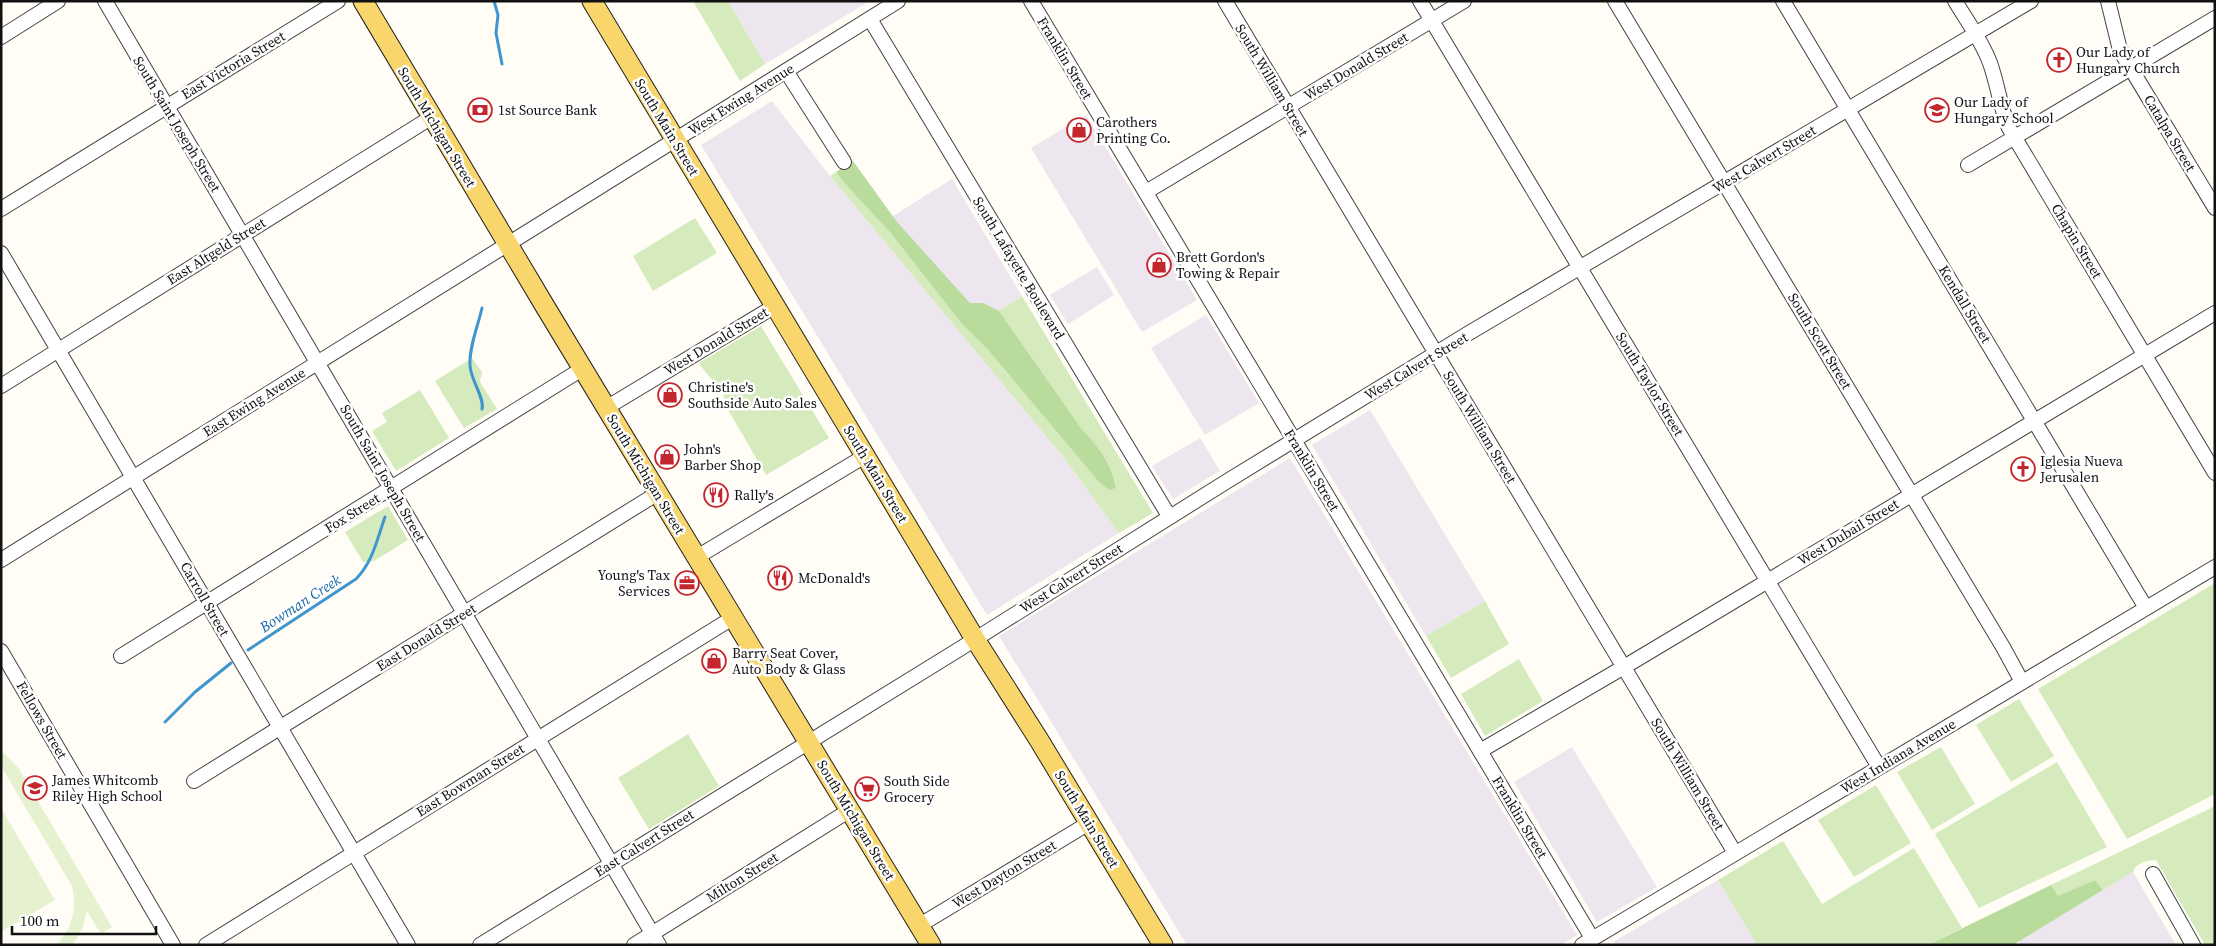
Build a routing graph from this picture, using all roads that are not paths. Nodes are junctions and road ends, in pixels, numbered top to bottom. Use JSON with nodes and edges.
{"nodes":[{"id":1,"x":58,"y":1,"type":"edge"},
{"id":2,"x":105,"y":1,"type":"edge"},
{"id":3,"x":338,"y":1,"type":"edge"},
{"id":4,"x":363,"y":1,"type":"edge"},
{"id":5,"x":592,"y":1,"type":"edge"},
{"id":6,"x":898,"y":1,"type":"edge"},
{"id":7,"x":1031,"y":1,"type":"edge"},
{"id":8,"x":1225,"y":1,"type":"edge"},
{"id":9,"x":1420,"y":1,"type":"edge"},
{"id":10,"x":1464,"y":1,"type":"edge"},
{"id":11,"x":1616,"y":1,"type":"edge"},
{"id":12,"x":1784,"y":1,"type":"edge"},
{"id":13,"x":1955,"y":1,"type":"edge"},
{"id":14,"x":2031,"y":1,"type":"edge"},
{"id":15,"x":2108,"y":1,"type":"edge"},
{"id":16,"x":870,"y":18,"type":"junction"},
{"id":17,"x":2215,"y":18,"type":"edge"},
{"id":18,"x":1432,"y":21,"type":"junction"},
{"id":19,"x":1975,"y":35,"type":"junction"},
{"id":20,"x":1,"y":36,"type":"edge"},
{"id":21,"x":2131,"y":67,"type":"junction"},
{"id":22,"x":786,"y":71,"type":"junction"},
{"id":23,"x":166,"y":106,"type":"junction"},
{"id":24,"x":1288,"y":107,"type":"junction"},
{"id":25,"x":1848,"y":109,"type":"junction"},
{"id":26,"x":432,"y":117,"type":"junction"},
{"id":27,"x":2014,"y":138,"type":"junction"},
{"id":28,"x":674,"y":141,"type":"junction"},
{"id":29,"x":844,"y":162,"type":"dead end"},
{"id":30,"x":1968,"y":165,"type":"dead end"},
{"id":31,"x":1724,"y":182,"type":"junction"},
{"id":32,"x":1146,"y":192,"type":"junction"},
{"id":33,"x":2215,"y":208,"type":"edge"},
{"id":34,"x":1,"y":209,"type":"edge"},
{"id":35,"x":243,"y":235,"type":"junction"},
{"id":36,"x":508,"y":246,"type":"junction"},
{"id":37,"x":1,"y":253,"type":"edge"},
{"id":38,"x":1580,"y":268,"type":"junction"},
{"id":39,"x":775,"y":306,"type":"junction"},
{"id":40,"x":2215,"y":313,"type":"edge"},
{"id":41,"x":59,"y":350,"type":"junction"},
{"id":42,"x":1437,"y":354,"type":"junction"},
{"id":43,"x":2144,"y":355,"type":"junction"},
{"id":44,"x":318,"y":363,"type":"junction"},
{"id":45,"x":582,"y":369,"type":"junction"},
{"id":46,"x":1,"y":386,"type":"edge"},
{"id":47,"x":606,"y":408,"type":"junction"},
{"id":48,"x":2034,"y":420,"type":"junction"},
{"id":49,"x":1294,"y":440,"type":"junction"},
{"id":50,"x":865,"y":456,"type":"junction"},
{"id":51,"x":2215,"y":473,"type":"edge"},
{"id":52,"x":134,"y":477,"type":"junction"},
{"id":53,"x":392,"y":488,"type":"junction"},
{"id":54,"x":658,"y":493,"type":"junction"},
{"id":55,"x":1912,"y":494,"type":"junction"},
{"id":56,"x":1169,"y":516,"type":"junction"},
{"id":57,"x":697,"y":557,"type":"junction"},
{"id":58,"x":1,"y":560,"type":"edge"},
{"id":59,"x":2215,"y":567,"type":"edge"},
{"id":60,"x":1768,"y":580,"type":"junction"},
{"id":61,"x":208,"y":603,"type":"junction"},
{"id":62,"x":2146,"y":608,"type":"junction"},
{"id":63,"x":465,"y":613,"type":"junction"},
{"id":64,"x":734,"y":617,"type":"junction"},
{"id":65,"x":975,"y":639,"type":"junction"},
{"id":66,"x":1,"y":651,"type":"edge"},
{"id":67,"x":121,"y":656,"type":"dead end"},
{"id":68,"x":1624,"y":667,"type":"junction"},
{"id":69,"x":2022,"y":682,"type":"junction"},
{"id":70,"x":281,"y":728,"type":"junction"},
{"id":71,"x":538,"y":738,"type":"junction"},
{"id":72,"x":808,"y":741,"type":"junction"},
{"id":73,"x":1480,"y":751,"type":"junction"},
{"id":74,"x":1879,"y":767,"type":"junction"},
{"id":75,"x":194,"y":781,"type":"dead end"},
{"id":76,"x":850,"y":810,"type":"junction"},
{"id":77,"x":1089,"y":823,"type":"junction"},
{"id":78,"x":354,"y":852,"type":"junction"},
{"id":79,"x":1735,"y":853,"type":"junction"},
{"id":80,"x":612,"y":863,"type":"junction"},
{"id":81,"x":2153,"y":874,"type":"dead end"},
{"id":82,"x":924,"y":938,"type":"edge"},
{"id":83,"x":656,"y":939,"type":"edge"},
{"id":84,"x":1587,"y":942,"type":"edge"},
{"id":85,"x":173,"y":945,"type":"edge"},
{"id":86,"x":206,"y":945,"type":"edge"},
{"id":87,"x":408,"y":945,"type":"edge"},
{"id":88,"x":480,"y":945,"type":"edge"},
{"id":89,"x":634,"y":945,"type":"edge"},
{"id":90,"x":1163,"y":945,"type":"edge"},
{"id":91,"x":2194,"y":945,"type":"edge"}],
"edges":[{"from":1,"to":20,"type":"street"},
{"from":2,"to":23,"type":"street","name":"South Saint Joseph Street"},
{"from":3,"to":23,"type":"street","name":"East Victoria Street"},
{"from":4,"to":26,"type":"main road","name":"South Michigan Street"},
{"from":5,"to":28,"type":"main road","name":"South Main Street"},
{"from":6,"to":16,"type":"street","name":"West Ewing Avenue"},
{"from":7,"to":32,"type":"street","name":"Franklin Street"},
{"from":8,"to":24,"type":"street","name":"South William Street"},
{"from":9,"to":18,"type":"street","name":"South Taylor Street"},
{"from":10,"to":18,"type":"street","name":"West Donald Street"},
{"from":11,"to":31,"type":"street","name":"South Scott Street"},
{"from":12,"to":25,"type":"street","name":"Kendall Street"},
{"from":13,"to":19,"type":"street","name":"Chapin Street"},
{"from":14,"to":19,"type":"street","name":"West Calvert Street"},
{"from":15,"to":21,"type":"street","name":"Catalpa Street"},
{"from":16,"to":22,"type":"street","name":"West Ewing Avenue"},
{"from":16,"to":56,"type":"street","name":"South Lafayette Boulevard"},
{"from":17,"to":21,"type":"street"},
{"from":18,"to":24,"type":"street","name":"West Donald Street"},
{"from":18,"to":38,"type":"street","name":"South Taylor Street"},
{"from":19,"to":25,"type":"street","name":"West Calvert Street"},
{"from":19,"to":27,"type":"street","name":"Chapin Street"},
{"from":21,"to":27,"type":"street"},
{"from":21,"to":33,"type":"street","name":"Catalpa Street"},
{"from":22,"to":28,"type":"street","name":"West Ewing Avenue"},
{"from":22,"to":29,"type":"street"},
{"from":23,"to":34,"type":"street","name":"East Victoria Street"},
{"from":23,"to":35,"type":"street","name":"South Saint Joseph Street"},
{"from":24,"to":32,"type":"street","name":"West Donald Street"},
{"from":24,"to":42,"type":"street","name":"South William Street"},
{"from":25,"to":31,"type":"street","name":"West Calvert Street"},
{"from":25,"to":48,"type":"street","name":"Kendall Street"},
{"from":26,"to":35,"type":"street","name":"East Altgeld Street"},
{"from":26,"to":36,"type":"main road","name":"South Michigan Street"},
{"from":27,"to":30,"type":"street"},
{"from":27,"to":43,"type":"street","name":"Chapin Street"},
{"from":28,"to":36,"type":"street","name":"West Ewing Avenue"},
{"from":28,"to":39,"type":"main road","name":"South Main Street"},
{"from":31,"to":38,"type":"street","name":"West Calvert Street"},
{"from":31,"to":55,"type":"street","name":"South Scott Street"},
{"from":32,"to":49,"type":"street","name":"Franklin Street"},
{"from":35,"to":41,"type":"street","name":"East Altgeld Street"},
{"from":35,"to":44,"type":"street","name":"South Saint Joseph Street"},
{"from":36,"to":44,"type":"street","name":"East Ewing Avenue"},
{"from":36,"to":45,"type":"main road","name":"South Michigan Street"},
{"from":37,"to":41,"type":"street","name":"Carroll Street"},
{"from":38,"to":42,"type":"street","name":"West Calvert Street"},
{"from":38,"to":60,"type":"street","name":"South Taylor Street"},
{"from":39,"to":47,"type":"street","name":"West Donald Street"},
{"from":39,"to":50,"type":"main road","name":"South Main Street"},
{"from":40,"to":43,"type":"street","name":"West Dubail Street"},
{"from":41,"to":46,"type":"street","name":"East Altgeld Street"},
{"from":41,"to":52,"type":"street","name":"Carroll Street"},
{"from":42,"to":49,"type":"street","name":"West Calvert Street"},
{"from":42,"to":68,"type":"street","name":"South William Street"},
{"from":43,"to":48,"type":"street","name":"West Dubail Street"},
{"from":43,"to":51,"type":"street","name":"Chapin Street"},
{"from":44,"to":52,"type":"street","name":"East Ewing Avenue"},
{"from":44,"to":53,"type":"street","name":"South Saint Joseph Street"},
{"from":45,"to":47,"type":"main road","name":"South Michigan Street"},
{"from":45,"to":53,"type":"street","name":"Fox Street"},
{"from":47,"to":54,"type":"main road","name":"South Michigan Street"},
{"from":48,"to":55,"type":"street","name":"West Dubail Street"},
{"from":48,"to":62,"type":"street","name":"Kendall Street"},
{"from":49,"to":56,"type":"street","name":"West Calvert Street"},
{"from":49,"to":73,"type":"street","name":"Franklin Street"},
{"from":50,"to":57,"type":"street"},
{"from":50,"to":65,"type":"main road","name":"South Main Street"},
{"from":52,"to":58,"type":"street","name":"East Ewing Avenue"},
{"from":52,"to":61,"type":"street","name":"Carroll Street"},
{"from":53,"to":61,"type":"street","name":"Fox Street"},
{"from":53,"to":63,"type":"street","name":"South Saint Joseph Street"},
{"from":54,"to":57,"type":"main road","name":"South Michigan Street"},
{"from":54,"to":63,"type":"street","name":"East Donald Street"},
{"from":55,"to":60,"type":"street","name":"West Dubail Street"},
{"from":55,"to":69,"type":"street","name":"South Scott Street"},
{"from":56,"to":65,"type":"street","name":"West Calvert Street"},
{"from":57,"to":64,"type":"main road","name":"South Michigan Street"},
{"from":59,"to":62,"type":"street","name":"West Indiana Avenue"},
{"from":60,"to":68,"type":"street","name":"West Dubail Street"},
{"from":60,"to":74,"type":"street","name":"South Taylor Street"},
{"from":61,"to":67,"type":"street","name":"Fox Street"},
{"from":61,"to":70,"type":"street","name":"Carroll Street"},
{"from":62,"to":69,"type":"street","name":"West Indiana Avenue"},
{"from":63,"to":70,"type":"street","name":"East Donald Street"},
{"from":63,"to":71,"type":"street","name":"South Saint Joseph Street"},
{"from":64,"to":71,"type":"street","name":"East Bowman Street"},
{"from":64,"to":72,"type":"main road","name":"South Michigan Street"},
{"from":65,"to":72,"type":"street","name":"West Calvert Street"},
{"from":65,"to":77,"type":"main road","name":"South Main Street"},
{"from":66,"to":85,"type":"street","name":"Fellows Street"},
{"from":68,"to":73,"type":"street","name":"West Dubail Street"},
{"from":68,"to":79,"type":"street","name":"South William Street"},
{"from":69,"to":74,"type":"street","name":"West Indiana Avenue"},
{"from":70,"to":75,"type":"street","name":"East Donald Street"},
{"from":70,"to":78,"type":"street","name":"Carroll Street"},
{"from":71,"to":78,"type":"street","name":"East Bowman Street"},
{"from":71,"to":80,"type":"street","name":"South Saint Joseph Street"},
{"from":72,"to":76,"type":"main road","name":"South Michigan Street"},
{"from":72,"to":80,"type":"street","name":"East Calvert Street"},
{"from":73,"to":84,"type":"street","name":"Franklin Street"},
{"from":74,"to":79,"type":"street","name":"West Indiana Avenue"},
{"from":76,"to":82,"type":"main road","name":"South Michigan Street"},
{"from":76,"to":83,"type":"street","name":"Milton Street"},
{"from":77,"to":82,"type":"street","name":"West Dayton Street"},
{"from":77,"to":90,"type":"main road","name":"South Main Street"},
{"from":78,"to":86,"type":"street","name":"East Bowman Street"},
{"from":78,"to":87,"type":"street","name":"Carroll Street"},
{"from":79,"to":84,"type":"street","name":"West Indiana Avenue"},
{"from":80,"to":83,"type":"street","name":"South Saint Joseph Street"},
{"from":80,"to":88,"type":"street","name":"East Calvert Street"},
{"from":81,"to":91,"type":"street"},
{"from":83,"to":89,"type":"street","name":"Milton Street"}]}
